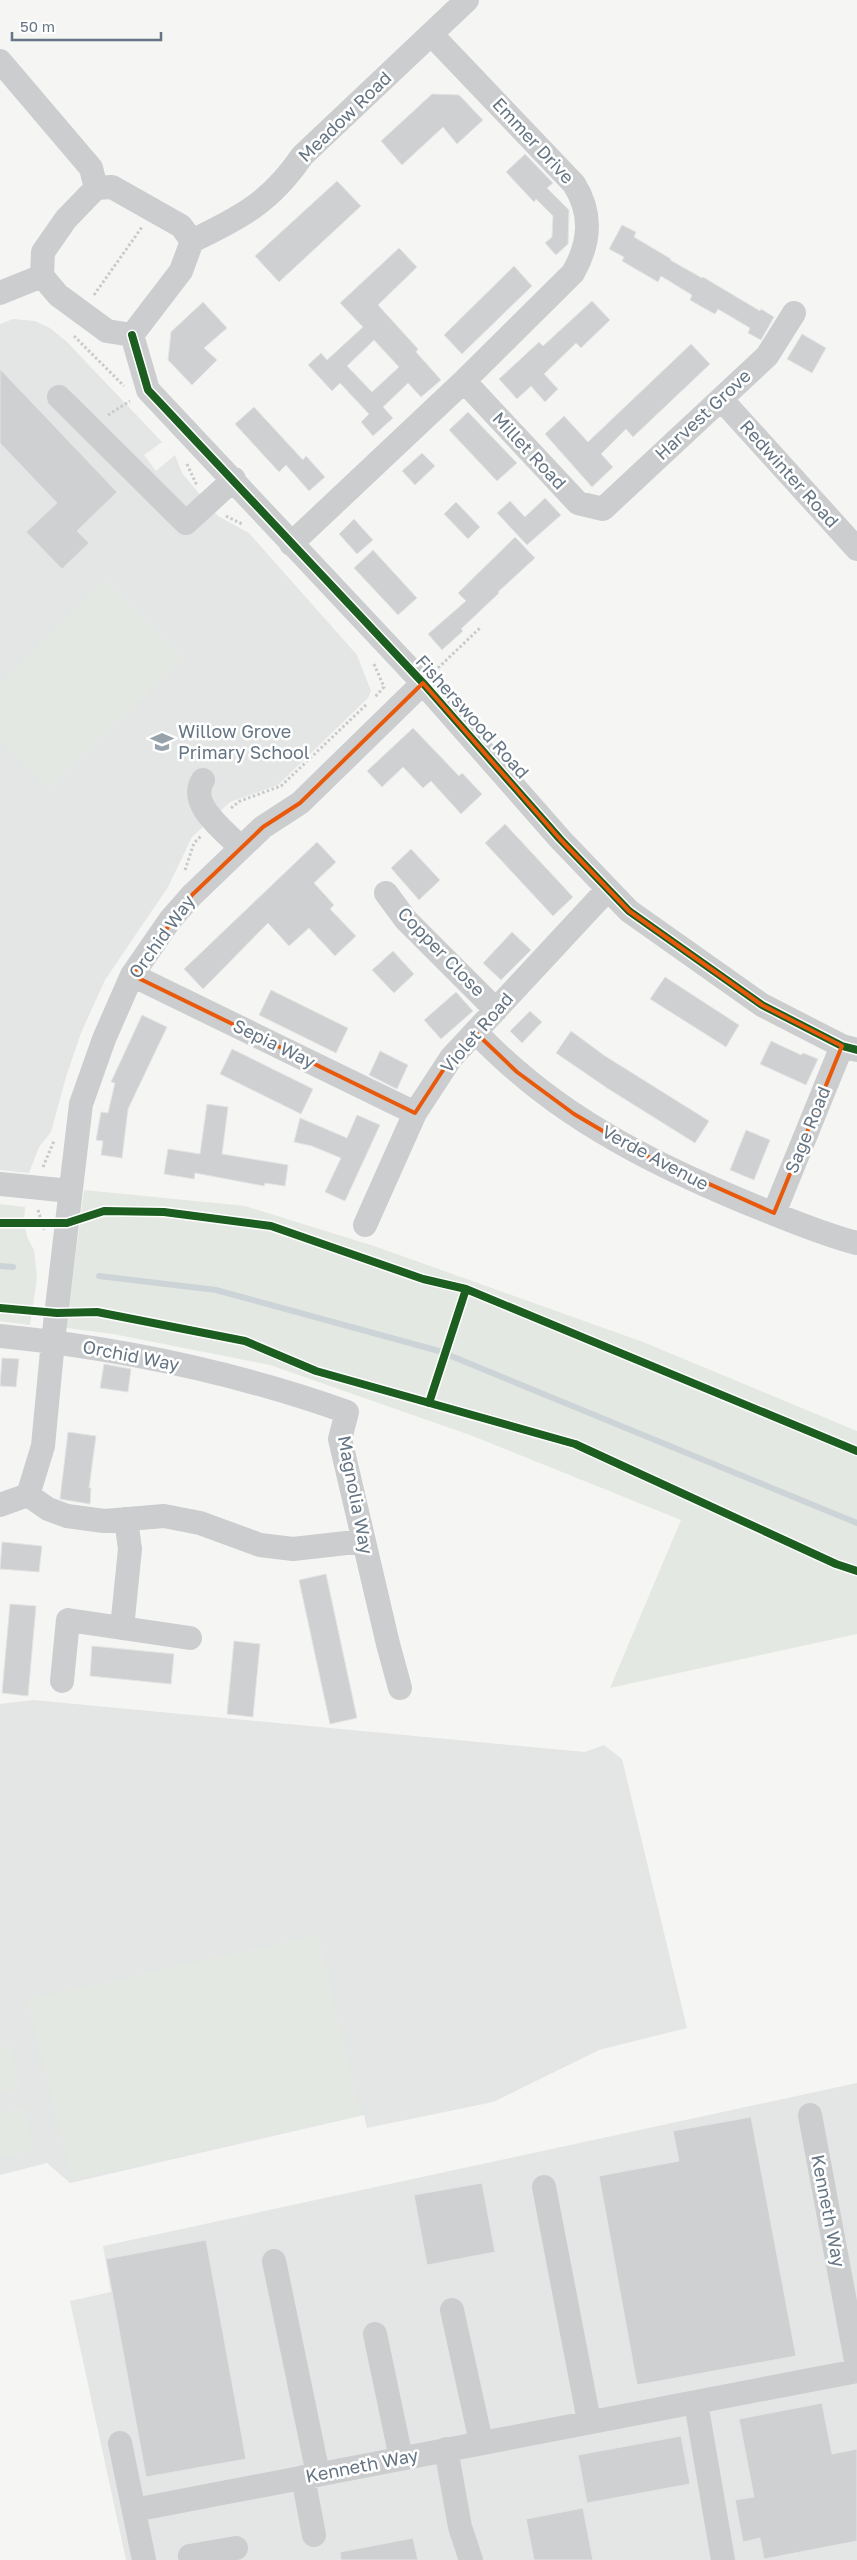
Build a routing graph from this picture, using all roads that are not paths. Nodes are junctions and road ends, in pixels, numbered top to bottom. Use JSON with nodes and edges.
{"nodes":[{"id":1,"x":467,"y":0,"type":"edge"},
{"id":2,"x":431,"y":34,"type":"junction"},
{"id":3,"x":0,"y":61,"type":"edge"},
{"id":4,"x":96,"y":188,"type":"junction"},
{"id":5,"x":192,"y":241,"type":"junction"},
{"id":6,"x":42,"y":276,"type":"junction"},
{"id":7,"x":0,"y":292,"type":"edge"},
{"id":8,"x":794,"y":313,"type":"dead end"},
{"id":9,"x":132,"y":335,"type":"junction"},
{"id":10,"x":466,"y":379,"type":"junction"},
{"id":11,"x":58,"y":398,"type":"dead end"},
{"id":12,"x":721,"y":399,"type":"junction"},
{"id":13,"x":234,"y":479,"type":"junction"},
{"id":14,"x":603,"y":509,"type":"joint"},
{"id":15,"x":291,"y":544,"type":"junction"},
{"id":16,"x":857,"y":549,"type":"edge"},
{"id":17,"x":423,"y":683,"type":"junction"},
{"id":18,"x":203,"y":780,"type":"dead end"},
{"id":19,"x":240,"y":846,"type":"junction"},
{"id":20,"x":608,"y":889,"type":"junction"},
{"id":21,"x":386,"y":893,"type":"dead end"},
{"id":22,"x":132,"y":976,"type":"junction"},
{"id":23,"x":496,"y":1010,"type":"junction"},
{"id":24,"x":475,"y":1032,"type":"junction"},
{"id":25,"x":850,"y":1048,"type":"edge"},
{"id":26,"x":415,"y":1113,"type":"junction"},
{"id":27,"x":0,"y":1184,"type":"edge"},
{"id":28,"x":70,"y":1191,"type":"junction"},
{"id":29,"x":774,"y":1213,"type":"junction"},
{"id":30,"x":366,"y":1225,"type":"dead end"},
{"id":31,"x":857,"y":1243,"type":"edge"},
{"id":32,"x":0,"y":1336,"type":"edge"},
{"id":33,"x":53,"y":1342,"type":"junction"},
{"id":34,"x":209,"y":1371,"type":"joint"},
{"id":35,"x":28,"y":1496,"type":"junction"},
{"id":36,"x":0,"y":1505,"type":"edge"},
{"id":37,"x":126,"y":1519,"type":"junction"},
{"id":38,"x":364,"y":1541,"type":"junction"},
{"id":39,"x":122,"y":1628,"type":"junction"},
{"id":40,"x":190,"y":1638,"type":"dead end"},
{"id":41,"x":62,"y":1681,"type":"dead end"},
{"id":42,"x":400,"y":1688,"type":"dead end"},
{"id":43,"x":810,"y":2115,"type":"dead end"},
{"id":44,"x":544,"y":2187,"type":"dead end"},
{"id":45,"x":274,"y":2261,"type":"dead end"},
{"id":46,"x":452,"y":2310,"type":"dead end"},
{"id":47,"x":375,"y":2334,"type":"dead end"},
{"id":48,"x":857,"y":2366,"type":"edge"},
{"id":49,"x":857,"y":2371,"type":"edge"},
{"id":50,"x":696,"y":2403,"type":"junction"},
{"id":51,"x":590,"y":2421,"type":"junction"},
{"id":52,"x":481,"y":2442,"type":"junction"},
{"id":53,"x":120,"y":2443,"type":"dead end"},
{"id":54,"x":446,"y":2449,"type":"junction"},
{"id":55,"x":401,"y":2458,"type":"junction"},
{"id":56,"x":310,"y":2476,"type":"junction"},
{"id":57,"x":134,"y":2510,"type":"junction"},
{"id":58,"x":314,"y":2535,"type":"dead end"},
{"id":59,"x":236,"y":2548,"type":"dead end"},
{"id":60,"x":144,"y":2560,"type":"edge"},
{"id":61,"x":191,"y":2560,"type":"edge"},
{"id":62,"x":471,"y":2560,"type":"edge"},
{"id":63,"x":723,"y":2560,"type":"edge"}],
"edges":[{"from":1,"to":2,"type":"street","name":"Meadow Road"},
{"from":2,"to":5,"type":"street","name":"Meadow Road"},
{"from":2,"to":10,"type":"street","name":"Emmer Drive"},
{"from":3,"to":4,"type":"street"},
{"from":4,"to":5,"type":"street"},
{"from":4,"to":6,"type":"street"},
{"from":5,"to":9,"type":"street"},
{"from":6,"to":7,"type":"street"},
{"from":6,"to":9,"type":"street"},
{"from":8,"to":12,"type":"street","name":"Harvest Grove"},
{"from":9,"to":13,"type":"street","name":"Fisherswood Road"},
{"from":10,"to":14,"type":"street","name":"Millet Road"},
{"from":10,"to":15,"type":"street","name":"Emmer Drive"},
{"from":11,"to":13,"type":"street"},
{"from":12,"to":14,"type":"street","name":"Harvest Grove"},
{"from":12,"to":16,"type":"street","name":"Redwinter Road"},
{"from":13,"to":15,"type":"street","name":"Fisherswood Road"},
{"from":15,"to":17,"type":"street","name":"Fisherswood Road"},
{"from":17,"to":19,"type":"street","name":"Orchid Way"},
{"from":17,"to":20,"type":"street","name":"Fisherswood Road"},
{"from":18,"to":19,"type":"street"},
{"from":19,"to":22,"type":"street","name":"Orchid Way"},
{"from":20,"to":23,"type":"street","name":"Violet Road"},
{"from":20,"to":25,"type":"street","name":"Fisherswood Road"},
{"from":21,"to":23,"type":"street","name":"Copper Close"},
{"from":22,"to":26,"type":"street","name":"Sepia Way"},
{"from":22,"to":28,"type":"street","name":"Orchid Way"},
{"from":23,"to":24,"type":"street","name":"Violet Road"},
{"from":24,"to":26,"type":"street","name":"Violet Road"},
{"from":24,"to":29,"type":"street","name":"Verde Avenue"},
{"from":25,"to":29,"type":"street","name":"Sage Road"},
{"from":26,"to":30,"type":"street","name":"Violet Road"},
{"from":27,"to":28,"type":"street"},
{"from":28,"to":33,"type":"street","name":"Orchid Way"},
{"from":29,"to":31,"type":"street","name":"Verde Avenue"},
{"from":32,"to":33,"type":"street"},
{"from":33,"to":34,"type":"street","name":"Orchid Way"},
{"from":33,"to":35,"type":"street","name":"Orchid Way"},
{"from":34,"to":38,"type":"street","name":"Magnolia Way"},
{"from":35,"to":36,"type":"street"},
{"from":35,"to":37,"type":"street"},
{"from":37,"to":38,"type":"street"},
{"from":37,"to":39,"type":"street"},
{"from":38,"to":42,"type":"street","name":"Magnolia Way"},
{"from":39,"to":40,"type":"street"},
{"from":39,"to":41,"type":"street"},
{"from":43,"to":48,"type":"street","name":"Kenneth Way"},
{"from":44,"to":51,"type":"street"},
{"from":45,"to":56,"type":"street"},
{"from":46,"to":52,"type":"street"},
{"from":47,"to":55,"type":"street"},
{"from":49,"to":50,"type":"street","name":"Kenneth Way"},
{"from":50,"to":51,"type":"street","name":"Kenneth Way"},
{"from":50,"to":63,"type":"street"},
{"from":51,"to":52,"type":"street","name":"Kenneth Way"},
{"from":52,"to":54,"type":"street","name":"Kenneth Way"},
{"from":53,"to":57,"type":"street"},
{"from":54,"to":55,"type":"street","name":"Kenneth Way"},
{"from":54,"to":62,"type":"street"},
{"from":55,"to":56,"type":"street","name":"Kenneth Way"},
{"from":56,"to":57,"type":"street","name":"Kenneth Way"},
{"from":56,"to":58,"type":"street"},
{"from":57,"to":60,"type":"street"},
{"from":59,"to":61,"type":"street"}]}
